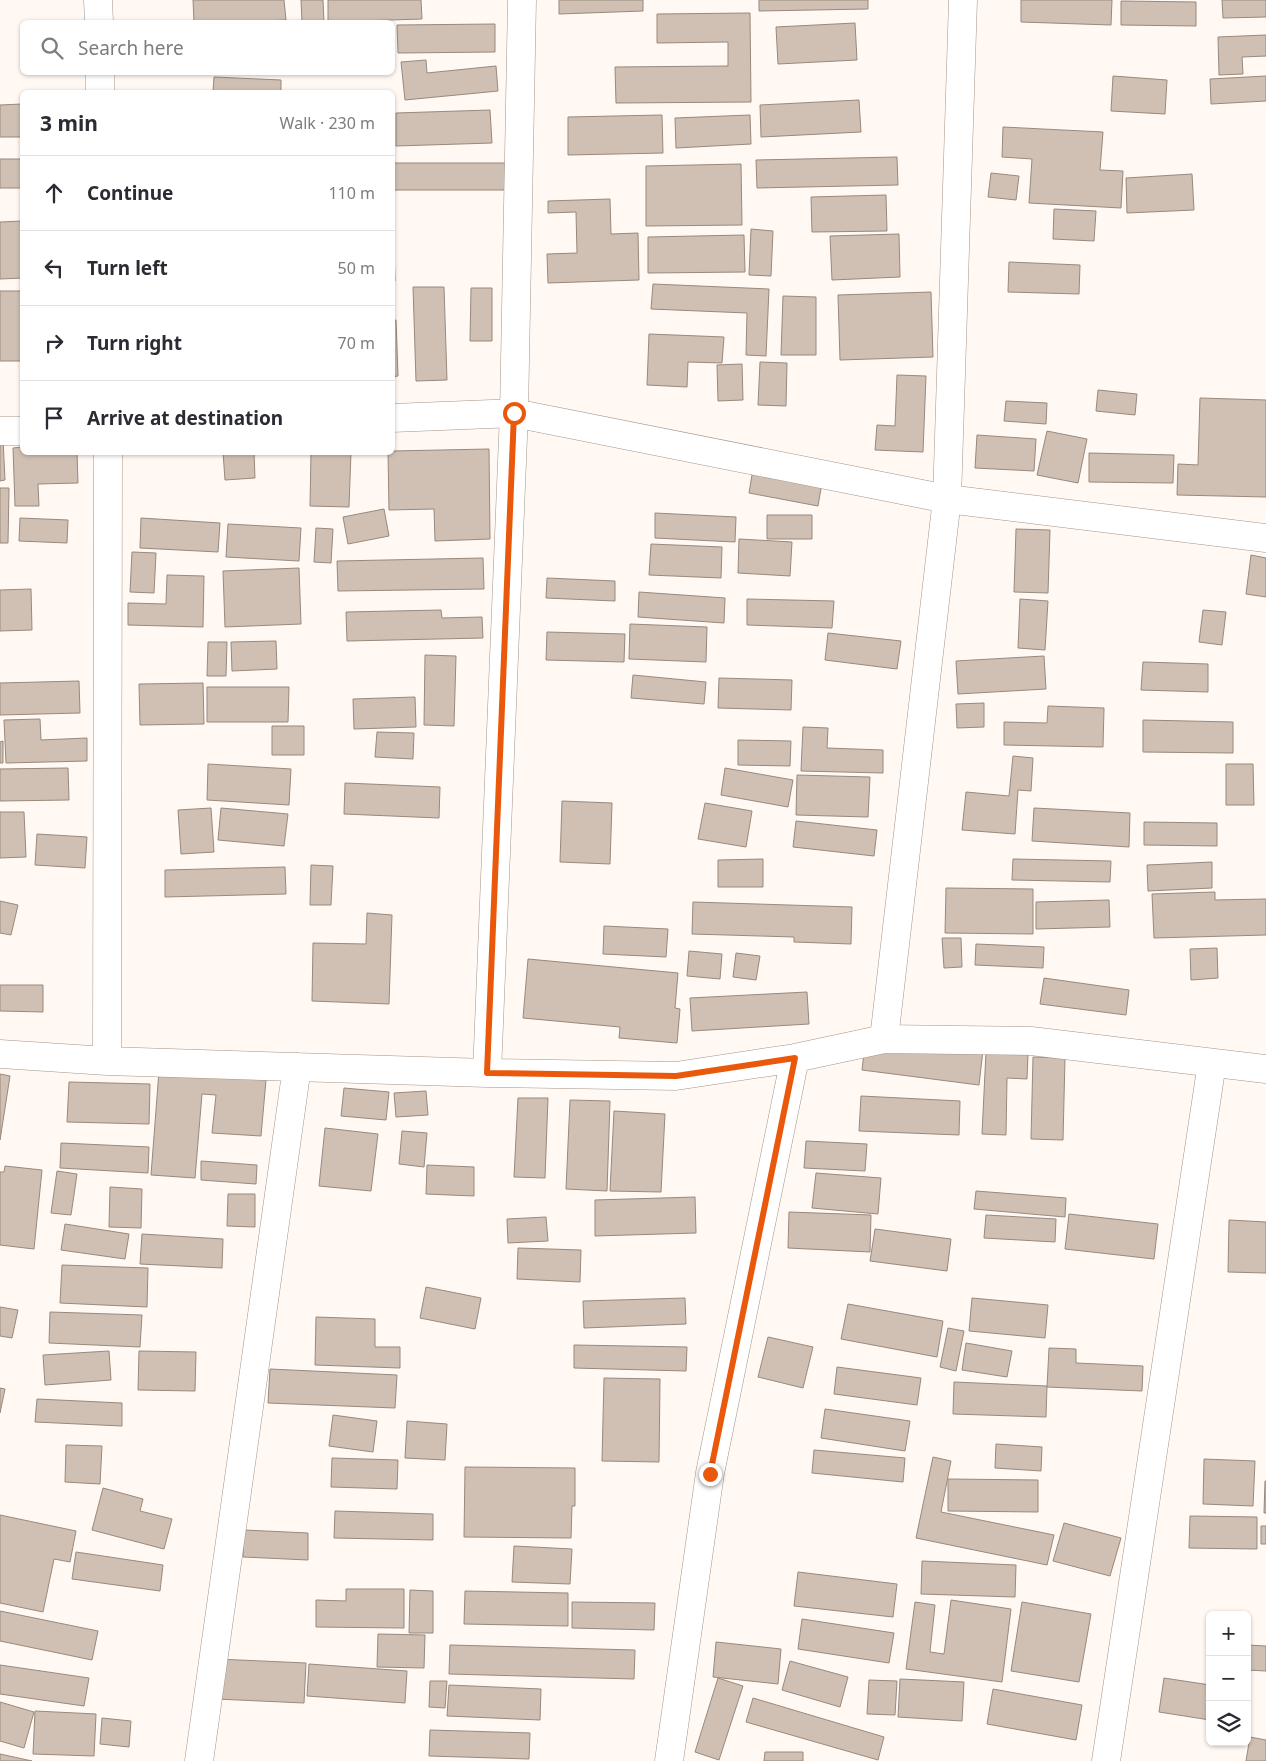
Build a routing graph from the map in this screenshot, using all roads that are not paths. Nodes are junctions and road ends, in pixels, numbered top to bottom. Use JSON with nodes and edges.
{"nodes":[{"id":1,"x":98,"y":0,"type":"edge"},
{"id":2,"x":522,"y":0,"type":"edge"},
{"id":3,"x":963,"y":0,"type":"edge"},
{"id":4,"x":99,"y":20,"type":"edge"},
{"id":5,"x":100,"y":75,"type":"edge"},
{"id":6,"x":100,"y":90,"type":"edge"},
{"id":7,"x":514,"y":413,"type":"junction"},
{"id":8,"x":395,"y":418,"type":"edge"},
{"id":9,"x":0,"y":431,"type":"edge"},
{"id":10,"x":20,"y":431,"type":"edge"},
{"id":11,"x":108,"y":455,"type":"edge"},
{"id":12,"x":947,"y":499,"type":"junction"},
{"id":13,"x":1266,"y":538,"type":"edge"},
{"id":14,"x":884,"y":1039,"type":"junction"},
{"id":15,"x":0,"y":1054,"type":"edge"},
{"id":16,"x":795,"y":1058,"type":"junction"},
{"id":17,"x":107,"y":1061,"type":"junction"},
{"id":18,"x":1212,"y":1063,"type":"junction"},
{"id":19,"x":297,"y":1067,"type":"junction"},
{"id":20,"x":1266,"y":1069,"type":"edge"},
{"id":21,"x":487,"y":1073,"type":"junction"},
{"id":22,"x":199,"y":1761,"type":"edge"},
{"id":23,"x":669,"y":1761,"type":"edge"},
{"id":24,"x":1106,"y":1761,"type":"edge"}],
"edges":[{"from":1,"to":4,"type":"street"},
{"from":2,"to":7,"type":"street"},
{"from":3,"to":12,"type":"street"},
{"from":5,"to":6,"type":"street"},
{"from":7,"to":8,"type":"street"},
{"from":7,"to":12,"type":"street"},
{"from":7,"to":21,"type":"street"},
{"from":9,"to":10,"type":"street"},
{"from":11,"to":17,"type":"street"},
{"from":12,"to":13,"type":"street"},
{"from":12,"to":14,"type":"street"},
{"from":14,"to":16,"type":"street"},
{"from":14,"to":18,"type":"street"},
{"from":15,"to":17,"type":"street"},
{"from":16,"to":21,"type":"street"},
{"from":16,"to":23,"type":"street"},
{"from":17,"to":19,"type":"street"},
{"from":18,"to":20,"type":"street"},
{"from":18,"to":24,"type":"street"},
{"from":19,"to":21,"type":"street"},
{"from":19,"to":22,"type":"street"}]}
